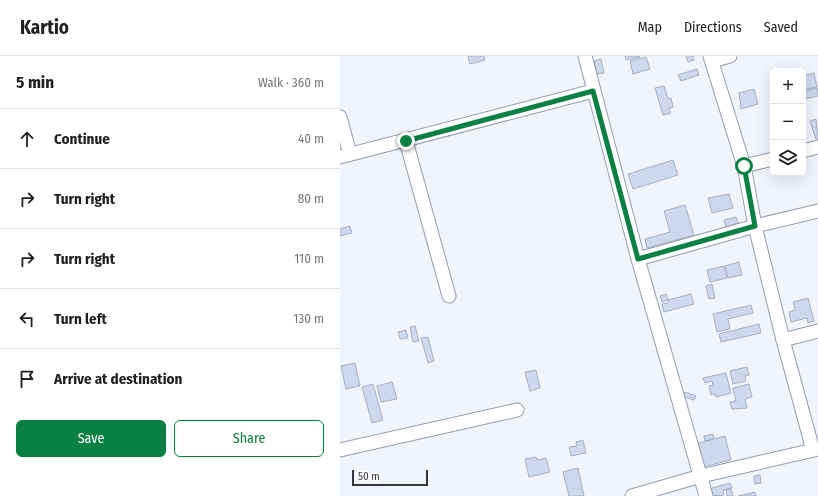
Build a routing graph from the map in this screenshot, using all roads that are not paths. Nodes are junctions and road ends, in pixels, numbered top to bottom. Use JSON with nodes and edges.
{"nodes":[{"id":1,"x":585,"y":56,"type":"edge"},
{"id":2,"x":730,"y":56,"type":"edge"},
{"id":3,"x":711,"y":58,"type":"edge"},
{"id":4,"x":593,"y":91,"type":"junction"},
{"id":5,"x":340,"y":116,"type":"edge"},
{"id":6,"x":406,"y":141,"type":"junction"},
{"id":7,"x":818,"y":147,"type":"edge"},
{"id":8,"x":806,"y":150,"type":"edge"},
{"id":9,"x":345,"y":155,"type":"edge"},
{"id":10,"x":770,"y":160,"type":"edge"},
{"id":11,"x":744,"y":166,"type":"junction"},
{"id":12,"x":818,"y":211,"type":"edge"},
{"id":13,"x":755,"y":226,"type":"junction"},
{"id":14,"x":638,"y":259,"type":"junction"},
{"id":15,"x":449,"y":296,"type":"dead end"},
{"id":16,"x":818,"y":331,"type":"edge"},
{"id":17,"x":783,"y":340,"type":"junction"},
{"id":18,"x":517,"y":410,"type":"dead end"},
{"id":19,"x":340,"y":450,"type":"edge"},
{"id":20,"x":816,"y":450,"type":"edge"},
{"id":21,"x":701,"y":476,"type":"junction"},
{"id":22,"x":632,"y":496,"type":"edge"},
{"id":23,"x":706,"y":496,"type":"edge"}],
"edges":[{"from":1,"to":4,"type":"street"},
{"from":2,"to":3,"type":"street"},
{"from":3,"to":11,"type":"street"},
{"from":4,"to":6,"type":"street"},
{"from":4,"to":14,"type":"street"},
{"from":5,"to":9,"type":"street"},
{"from":6,"to":9,"type":"street"},
{"from":6,"to":15,"type":"street"},
{"from":7,"to":8,"type":"street"},
{"from":10,"to":11,"type":"street"},
{"from":11,"to":13,"type":"street"},
{"from":12,"to":13,"type":"street"},
{"from":13,"to":14,"type":"street"},
{"from":13,"to":17,"type":"street"},
{"from":14,"to":21,"type":"street"},
{"from":16,"to":17,"type":"street"},
{"from":17,"to":20,"type":"street"},
{"from":18,"to":19,"type":"street"},
{"from":20,"to":21,"type":"street"},
{"from":21,"to":22,"type":"street"},
{"from":21,"to":23,"type":"street"}]}
